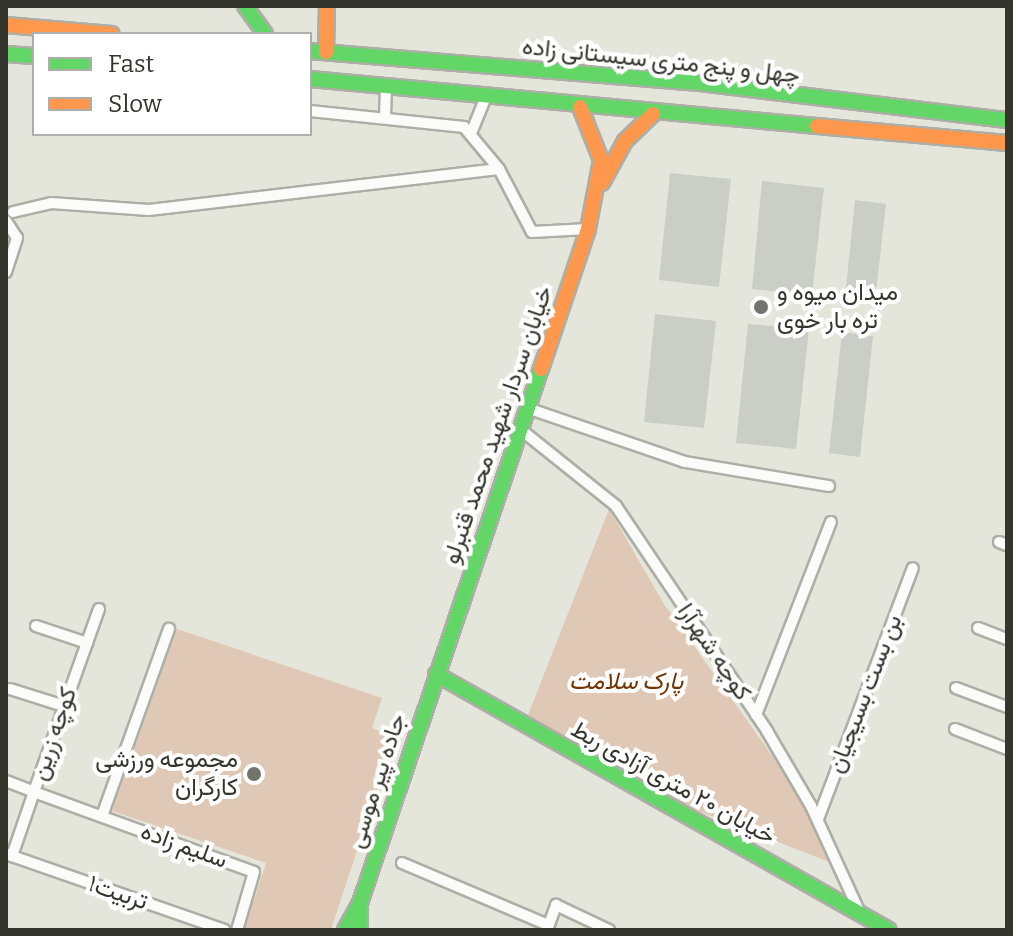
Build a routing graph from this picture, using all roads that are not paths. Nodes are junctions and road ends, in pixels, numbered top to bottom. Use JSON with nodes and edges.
{"nodes":[{"id":1,"x":245,"y":6,"type":"edge"},
{"id":2,"x":327,"y":6,"type":"edge"},
{"id":3,"x":6,"y":25,"type":"edge"},
{"id":4,"x":88,"y":32,"type":"edge"},
{"id":5,"x":264,"y":32,"type":"edge"},
{"id":6,"x":312,"y":51,"type":"edge"},
{"id":7,"x":326,"y":52,"type":"junction"},
{"id":8,"x":6,"y":54,"type":"edge"},
{"id":9,"x":32,"y":56,"type":"edge"},
{"id":10,"x":579,"y":74,"type":"junction"},
{"id":11,"x":312,"y":79,"type":"edge"},
{"id":12,"x":674,"y":82,"type":"junction"},
{"id":13,"x":386,"y":87,"type":"junction"},
{"id":14,"x":486,"y":96,"type":"junction"},
{"id":15,"x":575,"y":107,"type":"junction"},
{"id":16,"x":312,"y":111,"type":"edge"},
{"id":17,"x":653,"y":114,"type":"junction"},
{"id":18,"x":675,"y":114,"type":"junction"},
{"id":19,"x":385,"y":116,"type":"junction"},
{"id":20,"x":1007,"y":120,"type":"edge"},
{"id":21,"x":472,"y":131,"type":"junction"},
{"id":22,"x":1007,"y":143,"type":"edge"},
{"id":23,"x":499,"y":169,"type":"junction"},
{"id":24,"x":598,"y":190,"type":"junction"},
{"id":25,"x":9,"y":216,"type":"edge"},
{"id":26,"x":588,"y":229,"type":"junction"},
{"id":27,"x":12,"y":240,"type":"edge"},
{"id":28,"x":6,"y":272,"type":"edge"},
{"id":29,"x":527,"y":408,"type":"junction"},
{"id":30,"x":520,"y":429,"type":"junction"},
{"id":31,"x":829,"y":486,"type":"dead end"},
{"id":32,"x":831,"y":522,"type":"dead end"},
{"id":33,"x":913,"y":568,"type":"dead end"},
{"id":34,"x":99,"y":609,"type":"dead end"},
{"id":35,"x":36,"y":626,"type":"dead end"},
{"id":36,"x":978,"y":628,"type":"dead end"},
{"id":37,"x":169,"y":629,"type":"dead end"},
{"id":38,"x":1007,"y":639,"type":"edge"},
{"id":39,"x":87,"y":643,"type":"junction"},
{"id":40,"x":436,"y":674,"type":"junction"},
{"id":41,"x":956,"y":688,"type":"dead end"},
{"id":42,"x":10,"y":689,"type":"dead end"},
{"id":43,"x":64,"y":706,"type":"junction"},
{"id":44,"x":1007,"y":707,"type":"edge"},
{"id":45,"x":756,"y":715,"type":"junction"},
{"id":46,"x":955,"y":729,"type":"dead end"},
{"id":47,"x":1007,"y":749,"type":"edge"},
{"id":48,"x":6,"y":781,"type":"edge"},
{"id":49,"x":34,"y":792,"type":"junction"},
{"id":50,"x":102,"y":816,"type":"junction"},
{"id":51,"x":818,"y":819,"type":"junction"},
{"id":52,"x":9,"y":855,"type":"edge"},
{"id":53,"x":402,"y":863,"type":"dead end"},
{"id":54,"x":360,"y":903,"type":"junction"},
{"id":55,"x":860,"y":913,"type":"junction"},
{"id":56,"x":548,"y":928,"type":"edge"},
{"id":57,"x":224,"y":930,"type":"edge"},
{"id":58,"x":237,"y":930,"type":"edge"},
{"id":59,"x":345,"y":930,"type":"edge"},
{"id":60,"x":360,"y":930,"type":"edge"},
{"id":61,"x":609,"y":930,"type":"edge"},
{"id":62,"x":889,"y":930,"type":"edge"}],
"edges":[{"from":1,"to":5,"type":"main road"},
{"from":2,"to":7,"type":"main road"},
{"from":3,"to":4,"type":"main road"},
{"from":6,"to":7,"type":"main road","name":"چهل و پنج متری سیستانی زاده"},
{"from":7,"to":10,"type":"main road","name":"چهل و پنج متری سیستانی زاده"},
{"from":8,"to":9,"type":"main road"},
{"from":10,"to":12,"type":"main road","name":"چهل و پنج متری سیستانی زاده"},
{"from":10,"to":15,"type":"main road"},
{"from":11,"to":13,"type":"main road","name":"چهل و پنج متری سیستانی زاده"},
{"from":12,"to":18,"type":"main road"},
{"from":12,"to":20,"type":"main road","name":"چهل و پنج متری سیستانی زاده"},
{"from":13,"to":14,"type":"main road","name":"چهل و پنج متری سیستانی زاده"},
{"from":13,"to":19,"type":"street"},
{"from":14,"to":15,"type":"main road","name":"چهل و پنج متری سیستانی زاده"},
{"from":14,"to":21,"type":"street"},
{"from":15,"to":17,"type":"main road","name":"چهل و پنج متری سیستانی زاده"},
{"from":15,"to":24,"type":"main road"},
{"from":16,"to":19,"type":"street"},
{"from":17,"to":18,"type":"main road","name":"چهل و پنج متری سیستانی زاده"},
{"from":17,"to":24,"type":"main road"},
{"from":18,"to":22,"type":"main road","name":"چهل و پنج متری سیستانی زاده"},
{"from":19,"to":21,"type":"street"},
{"from":21,"to":23,"type":"street"},
{"from":23,"to":25,"type":"street"},
{"from":23,"to":26,"type":"street"},
{"from":24,"to":26,"type":"main road","name":"خیابان سردار شهید محمد قنبرلو"},
{"from":25,"to":27,"type":"street"},
{"from":26,"to":29,"type":"main road","name":"خیابان سردار شهید محمد قنبرلو"},
{"from":27,"to":28,"type":"street"},
{"from":29,"to":30,"type":"main road","name":"خیابان سردار شهید محمد قنبرلو"},
{"from":29,"to":31,"type":"street"},
{"from":30,"to":40,"type":"main road","name":"خیابان سردار شهید محمد قنبرلو"},
{"from":30,"to":45,"type":"street","name":"کوچه شهرآرا"},
{"from":32,"to":45,"type":"street"},
{"from":33,"to":51,"type":"street","name":"بن بست بسیجیان"},
{"from":34,"to":39,"type":"street","name":"کوچه زرین"},
{"from":35,"to":39,"type":"street"},
{"from":36,"to":38,"type":"street"},
{"from":37,"to":50,"type":"street"},
{"from":39,"to":43,"type":"street","name":"کوچه زرین"},
{"from":40,"to":54,"type":"main road","name":"جاده پیر موسی"},
{"from":40,"to":55,"type":"main road","name":"خیابان ۲۰ متری آزادی ربط"},
{"from":41,"to":44,"type":"street"},
{"from":42,"to":43,"type":"street"},
{"from":43,"to":49,"type":"street","name":"کوچه زرین"},
{"from":45,"to":51,"type":"street","name":"کوچه شهرآرا"},
{"from":46,"to":47,"type":"street"},
{"from":48,"to":49,"type":"street"},
{"from":49,"to":50,"type":"street","name":"کوچه زرین"},
{"from":49,"to":52,"type":"street"},
{"from":50,"to":58,"type":"street","name":"سلیم زاده"},
{"from":51,"to":55,"type":"street","name":"کوچه شهرآرا"},
{"from":52,"to":57,"type":"street","name":"تربیت۱"},
{"from":53,"to":56,"type":"street"},
{"from":54,"to":59,"type":"main road"},
{"from":54,"to":60,"type":"main road"},
{"from":55,"to":62,"type":"main road","name":"خیابان ۲۰ متری آزادی ربط"},
{"from":56,"to":61,"type":"street"}]}
